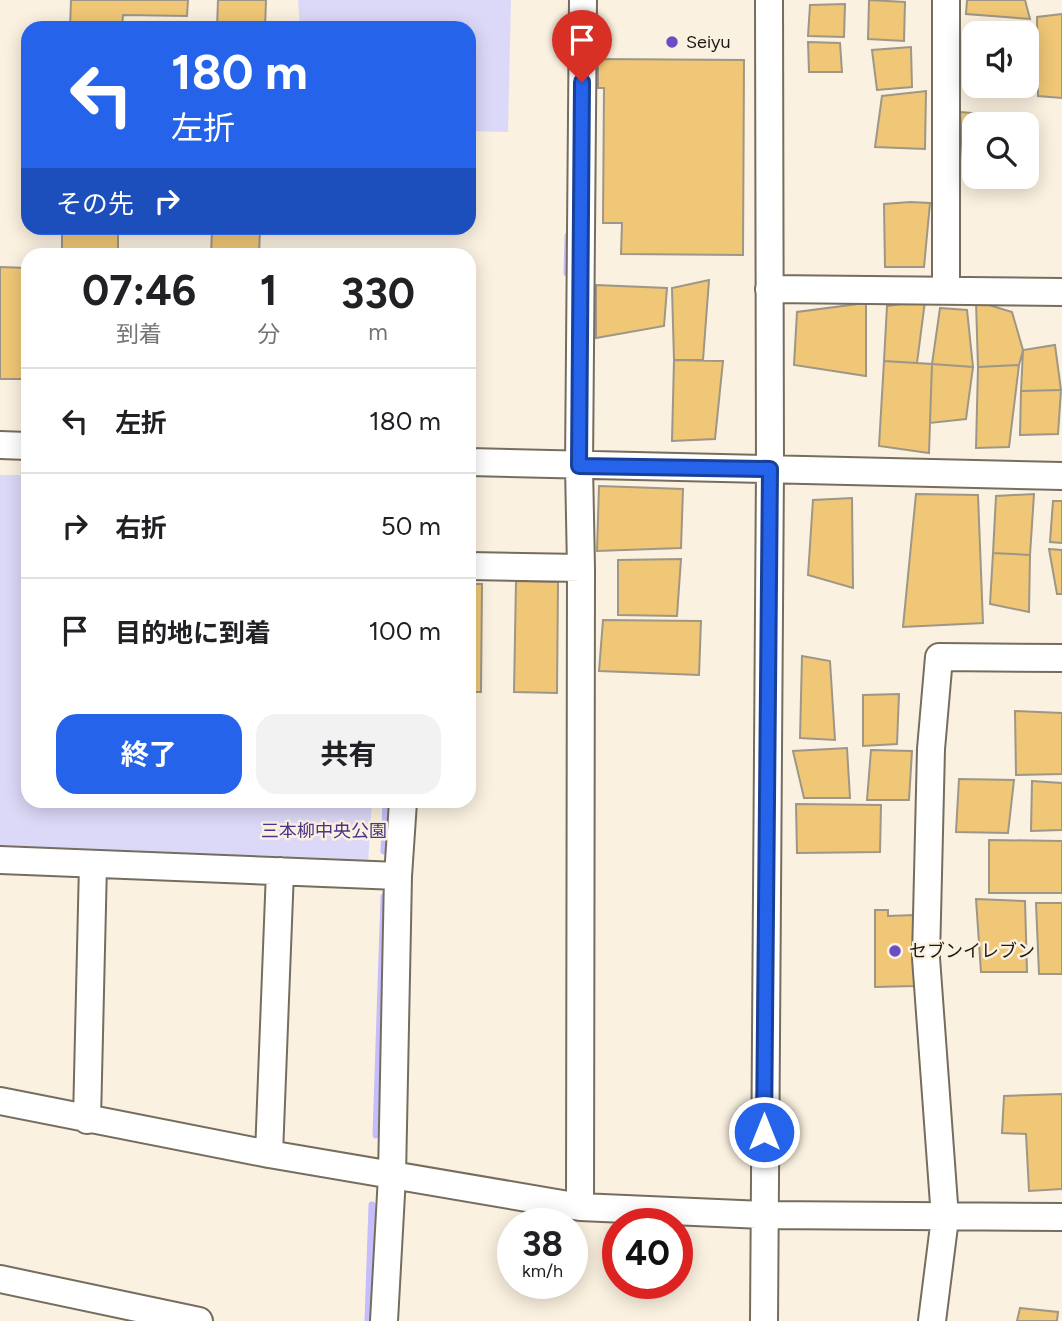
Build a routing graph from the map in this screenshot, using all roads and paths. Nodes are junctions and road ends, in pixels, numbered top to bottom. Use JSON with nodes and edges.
{"nodes":[{"id":1,"x":583,"y":0,"type":"edge"},
{"id":2,"x":769,"y":0,"type":"edge"},
{"id":3,"x":946,"y":0,"type":"edge"},
{"id":4,"x":769,"y":289,"type":"junction"},
{"id":5,"x":946,"y":291,"type":"junction"},
{"id":6,"x":1062,"y":292,"type":"edge"},
{"id":7,"x":0,"y":446,"type":"edge"},
{"id":8,"x":21,"y":446,"type":"edge"},
{"id":9,"x":476,"y":462,"type":"edge"},
{"id":10,"x":579,"y":466,"type":"junction"},
{"id":11,"x":770,"y":469,"type":"junction"},
{"id":12,"x":1062,"y":476,"type":"edge"},
{"id":13,"x":476,"y":566,"type":"edge"},
{"id":14,"x":581,"y":568,"type":"junction"},
{"id":15,"x":1062,"y":658,"type":"edge"},
{"id":16,"x":403,"y":808,"type":"edge"},
{"id":17,"x":0,"y":860,"type":"edge"},
{"id":18,"x":93,"y":864,"type":"junction"},
{"id":19,"x":280,"y":871,"type":"junction"},
{"id":20,"x":398,"y":876,"type":"junction"},
{"id":21,"x":0,"y":1101,"type":"edge"},
{"id":22,"x":87,"y":1120,"type":"junction"},
{"id":23,"x":270,"y":1154,"type":"junction"},
{"id":24,"x":392,"y":1176,"type":"junction"},
{"id":25,"x":580,"y":1207,"type":"junction"},
{"id":26,"x":763,"y":1215,"type":"junction"},
{"id":27,"x":1062,"y":1217,"type":"edge"},
{"id":28,"x":945,"y":1218,"type":"junction"},
{"id":29,"x":0,"y":1279,"type":"edge"},
{"id":30,"x":200,"y":1321,"type":"edge"},
{"id":31,"x":384,"y":1321,"type":"edge"},
{"id":32,"x":764,"y":1321,"type":"edge"},
{"id":33,"x":932,"y":1321,"type":"edge"}],
"edges":[{"from":1,"to":10,"type":"street"},
{"from":2,"to":4,"type":"street"},
{"from":3,"to":5,"type":"street"},
{"from":4,"to":5,"type":"street"},
{"from":4,"to":11,"type":"street"},
{"from":5,"to":6,"type":"street"},
{"from":7,"to":8,"type":"street"},
{"from":9,"to":10,"type":"street"},
{"from":10,"to":11,"type":"street"},
{"from":10,"to":14,"type":"street"},
{"from":11,"to":12,"type":"street"},
{"from":11,"to":26,"type":"street"},
{"from":13,"to":14,"type":"street"},
{"from":14,"to":25,"type":"street"},
{"from":15,"to":28,"type":"street"},
{"from":16,"to":20,"type":"street"},
{"from":17,"to":18,"type":"street"},
{"from":18,"to":19,"type":"street"},
{"from":18,"to":22,"type":"street"},
{"from":19,"to":20,"type":"street"},
{"from":19,"to":23,"type":"street"},
{"from":20,"to":24,"type":"street"},
{"from":21,"to":22,"type":"street"},
{"from":22,"to":23,"type":"street"},
{"from":23,"to":24,"type":"street"},
{"from":24,"to":25,"type":"street"},
{"from":24,"to":31,"type":"street"},
{"from":25,"to":26,"type":"street"},
{"from":26,"to":28,"type":"street"},
{"from":26,"to":32,"type":"street"},
{"from":27,"to":28,"type":"street"},
{"from":28,"to":33,"type":"street"},
{"from":29,"to":30,"type":"street"}]}
